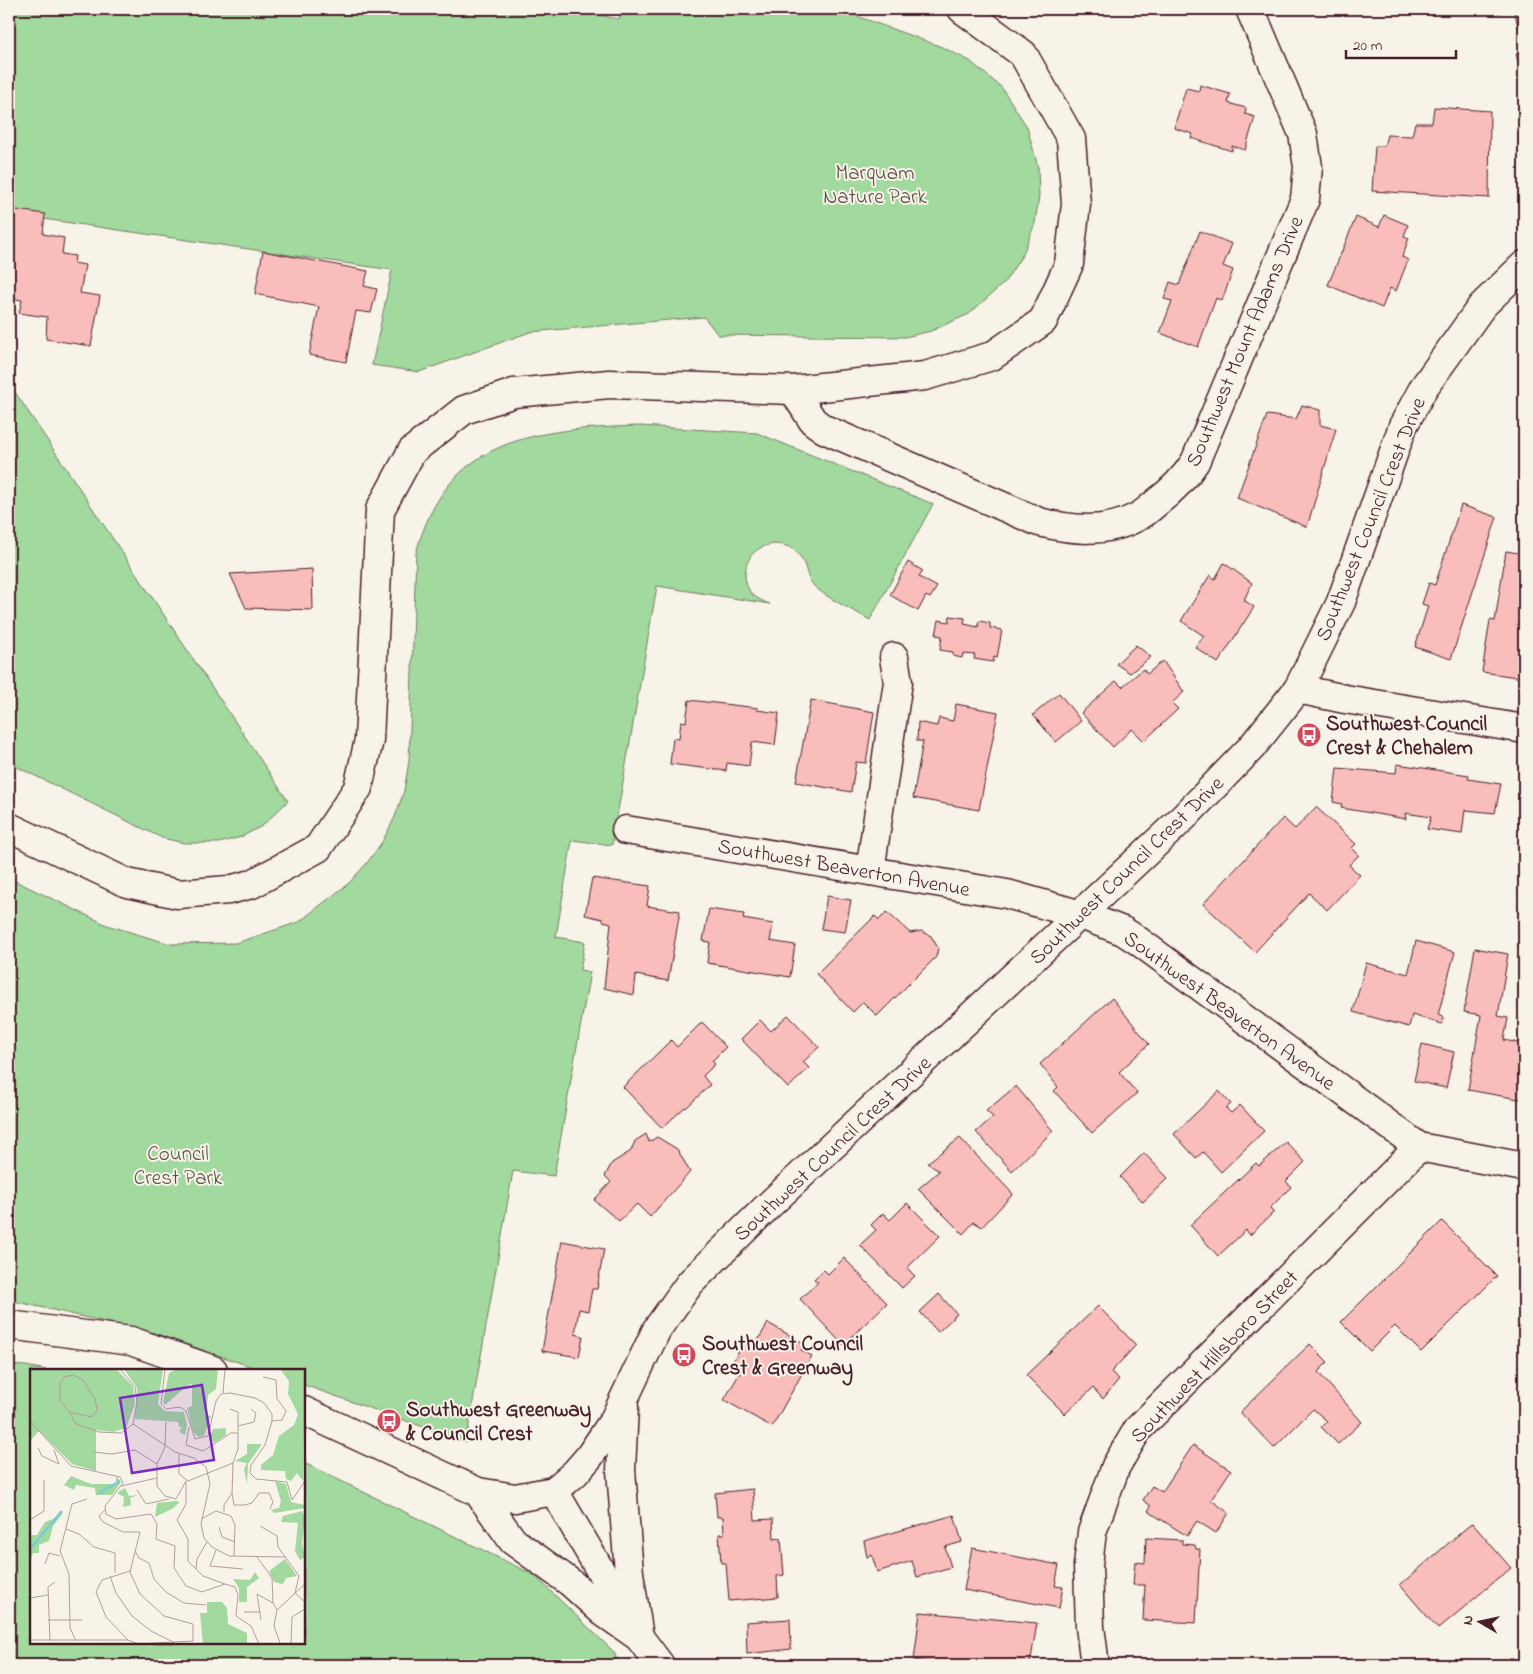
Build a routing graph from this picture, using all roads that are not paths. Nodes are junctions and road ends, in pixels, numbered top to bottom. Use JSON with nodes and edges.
{"nodes":[{"id":1,"x":962,"y":9,"type":"edge"},
{"id":2,"x":1250,"y":9,"type":"edge"},
{"id":3,"x":1524,"y":265,"type":"edge"},
{"id":4,"x":793,"y":390,"type":"junction"},
{"id":5,"x":894,"y":657,"type":"dead end"},
{"id":6,"x":1298,"y":689,"type":"junction"},
{"id":7,"x":1524,"y":729,"type":"edge"},
{"id":8,"x":9,"y":827,"type":"edge"},
{"id":9,"x":626,"y":830,"type":"dead end"},
{"id":10,"x":870,"y":871,"type":"junction"},
{"id":11,"x":1081,"y":914,"type":"junction"},
{"id":12,"x":1419,"y":1147,"type":"junction"},
{"id":13,"x":1524,"y":1167,"type":"edge"},
{"id":14,"x":9,"y":1325,"type":"edge"},
{"id":15,"x":209,"y":1369,"type":"edge"},
{"id":16,"x":624,"y":1400,"type":"junction"},
{"id":17,"x":305,"y":1411,"type":"edge"},
{"id":18,"x":554,"y":1491,"type":"junction"},
{"id":19,"x":478,"y":1492,"type":"junction"},
{"id":20,"x":639,"y":1636,"type":"junction"},
{"id":21,"x":660,"y":1665,"type":"edge"},
{"id":22,"x":1095,"y":1665,"type":"edge"}],
"edges":[{"from":1,"to":4,"type":"street"},
{"from":2,"to":4,"type":"street","name":"Southwest Mount Adams Drive"},
{"from":3,"to":6,"type":"street","name":"Southwest Council Crest Drive"},
{"from":4,"to":8,"type":"street"},
{"from":5,"to":10,"type":"street"},
{"from":6,"to":7,"type":"street"},
{"from":6,"to":11,"type":"street","name":"Southwest Council Crest Drive"},
{"from":9,"to":10,"type":"street","name":"Southwest Beaverton Avenue"},
{"from":10,"to":11,"type":"street","name":"Southwest Beaverton Avenue"},
{"from":11,"to":12,"type":"street","name":"Southwest Beaverton Avenue"},
{"from":11,"to":16,"type":"street","name":"Southwest Council Crest Drive"},
{"from":12,"to":13,"type":"street","name":"Southwest Beaverton Avenue"},
{"from":12,"to":22,"type":"street","name":"Southwest Hillsboro Street"},
{"from":14,"to":15,"type":"street"},
{"from":16,"to":18,"type":"street","name":"Southwest Council Crest Drive"},
{"from":16,"to":20,"type":"street","name":"Southwest Council Crest Drive"},
{"from":17,"to":19,"type":"street"},
{"from":18,"to":19,"type":"street"},
{"from":18,"to":20,"type":"street","name":"Southwest Council Crest Drive"},
{"from":19,"to":20,"type":"street","name":"Southwest Council Crest Drive"},
{"from":20,"to":21,"type":"street","name":"Southwest Council Crest Drive"}]}
